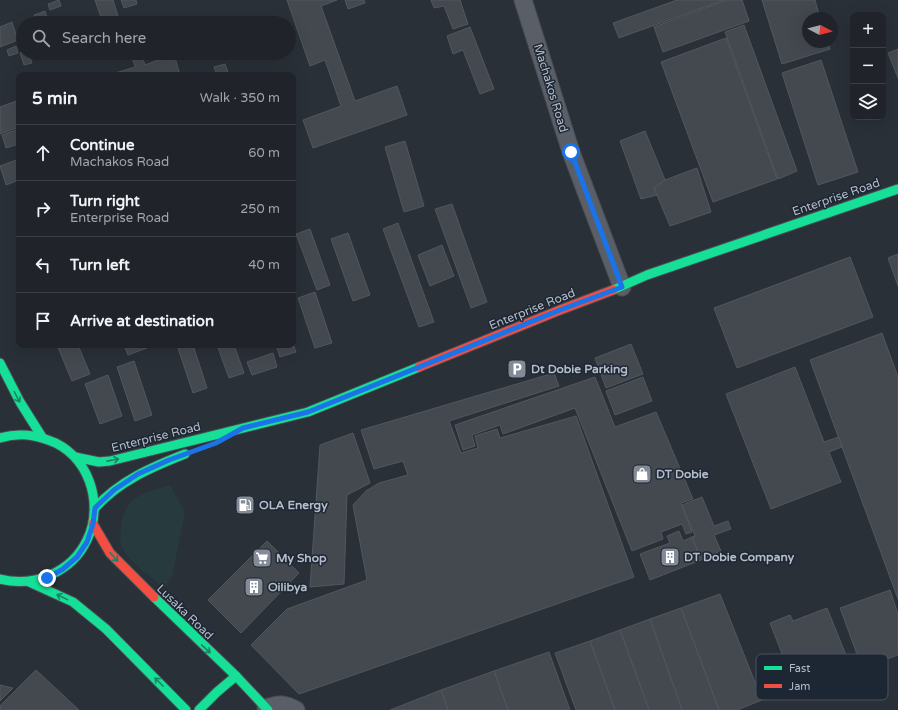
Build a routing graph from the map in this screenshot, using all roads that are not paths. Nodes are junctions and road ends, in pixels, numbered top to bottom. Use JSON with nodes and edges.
{"nodes":[{"id":1,"x":523,"y":0,"type":"edge"},
{"id":2,"x":898,"y":189,"type":"edge"},
{"id":3,"x":622,"y":287,"type":"junction"},
{"id":4,"x":0,"y":362,"type":"edge"},
{"id":5,"x":243,"y":428,"type":"junction"},
{"id":6,"x":42,"y":437,"type":"junction"},
{"id":7,"x":0,"y":438,"type":"edge"},
{"id":8,"x":209,"y":446,"type":"dead end"},
{"id":9,"x":197,"y":450,"type":"dead end"},
{"id":10,"x":75,"y":457,"type":"junction"},
{"id":11,"x":95,"y":508,"type":"junction"},
{"id":12,"x":93,"y":524,"type":"junction"},
{"id":13,"x":0,"y":579,"type":"edge"},
{"id":14,"x":29,"y":582,"type":"junction"},
{"id":15,"x":236,"y":676,"type":"junction"},
{"id":16,"x":267,"y":709,"type":"edge"},
{"id":17,"x":186,"y":710,"type":"edge"},
{"id":18,"x":199,"y":710,"type":"edge"},
{"id":19,"x":296,"y":710,"type":"edge"}],
"edges":[{"from":1,"to":3,"type":"street","name":"Machakos Road"},
{"from":2,"to":3,"type":"main road","name":"Enterprise Road"},
{"from":3,"to":5,"type":"main road","name":"Enterprise Road"},
{"from":4,"to":6,"type":"main road","one_way":true},
{"from":5,"to":8,"type":"main road","name":"Enterprise Road"},
{"from":10,"to":5,"type":"main road","name":"Enterprise Road","one_way":true},
{"from":6,"to":7,"type":"main road"},
{"from":6,"to":10,"type":"main road"},
{"from":9,"to":11,"type":"main road","name":"Enterprise Road"},
{"from":10,"to":11,"type":"main road"},
{"from":11,"to":12,"type":"main road"},
{"from":12,"to":14,"type":"main road"},
{"from":12,"to":15,"type":"main road","name":"Lusaka Road","one_way":true},
{"from":13,"to":14,"type":"main road"},
{"from":17,"to":14,"type":"main road","one_way":true},
{"from":15,"to":16,"type":"main road","name":"Lusaka Road"},
{"from":15,"to":18,"type":"main road"},
{"from":16,"to":19,"type":"street"}]}
